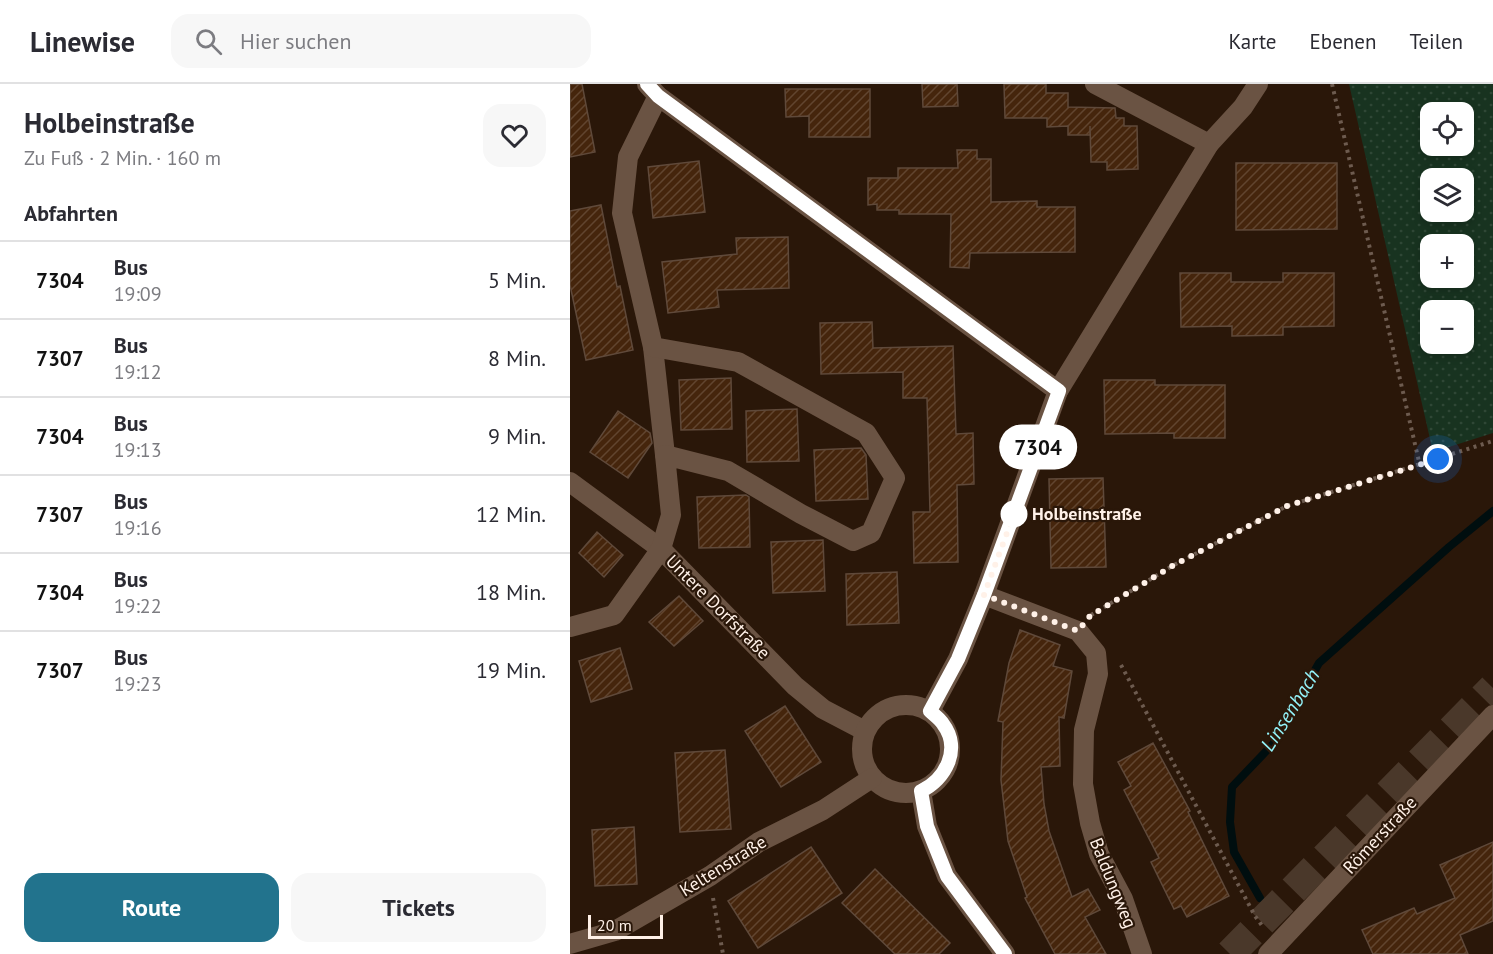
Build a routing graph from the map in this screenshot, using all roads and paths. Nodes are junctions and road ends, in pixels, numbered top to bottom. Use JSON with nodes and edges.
{"nodes":[{"id":1,"x":1095,"y":84,"type":"edge"},
{"id":2,"x":1258,"y":84,"type":"edge"},
{"id":3,"x":1332,"y":84,"type":"edge"},
{"id":4,"x":653,"y":90,"type":"edge"},
{"id":5,"x":1209,"y":144,"type":"junction"},
{"id":6,"x":653,"y":347,"type":"junction"},
{"id":7,"x":1059,"y":391,"type":"junction"},
{"id":8,"x":1493,"y":441,"type":"edge"},
{"id":9,"x":665,"y":455,"type":"junction"},
{"id":10,"x":1420,"y":466,"type":"junction"},
{"id":11,"x":570,"y":482,"type":"edge"},
{"id":12,"x":661,"y":549,"type":"junction"},
{"id":13,"x":984,"y":595,"type":"junction"},
{"id":14,"x":570,"y":627,"type":"edge"},
{"id":15,"x":1078,"y":631,"type":"junction"},
{"id":16,"x":1096,"y":653,"type":"junction"},
{"id":17,"x":930,"y":711,"type":"junction"},
{"id":18,"x":1493,"y":715,"type":"edge"},
{"id":19,"x":865,"y":731,"type":"junction"},
{"id":20,"x":872,"y":778,"type":"junction"},
{"id":21,"x":921,"y":791,"type":"junction"},
{"id":22,"x":710,"y":876,"type":"junction"},
{"id":23,"x":570,"y":944,"type":"edge"},
{"id":24,"x":1272,"y":949,"type":"edge"},
{"id":25,"x":723,"y":954,"type":"edge"},
{"id":26,"x":1005,"y":954,"type":"edge"},
{"id":27,"x":1142,"y":954,"type":"edge"}],
"edges":[{"from":1,"to":5,"type":"street"},
{"from":2,"to":5,"type":"street"},
{"from":3,"to":10,"type":"path"},
{"from":4,"to":6,"type":"street"},
{"from":4,"to":7,"type":"street"},
{"from":5,"to":7,"type":"street"},
{"from":6,"to":9,"type":"street"},
{"from":6,"to":9,"type":"street"},
{"from":7,"to":13,"type":"street"},
{"from":8,"to":10,"type":"path"},
{"from":9,"to":12,"type":"street"},
{"from":10,"to":15,"type":"path"},
{"from":11,"to":12,"type":"street","name":"Untere Dorfstraße"},
{"from":12,"to":14,"type":"street"},
{"from":12,"to":19,"type":"street","name":"Untere Dorfstraße"},
{"from":13,"to":15,"type":"street"},
{"from":13,"to":17,"type":"street"},
{"from":15,"to":16,"type":"street"},
{"from":16,"to":24,"type":"path"},
{"from":16,"to":27,"type":"street","name":"Baldungweg"},
{"from":17,"to":19,"type":"street"},
{"from":17,"to":21,"type":"street"},
{"from":18,"to":24,"type":"street","name":"Römerstraße"},
{"from":19,"to":20,"type":"street"},
{"from":20,"to":21,"type":"street"},
{"from":20,"to":22,"type":"street","name":"Keltenstraße"},
{"from":21,"to":26,"type":"street"},
{"from":22,"to":23,"type":"street","name":"Keltenstraße"},
{"from":22,"to":25,"type":"path"}]}
